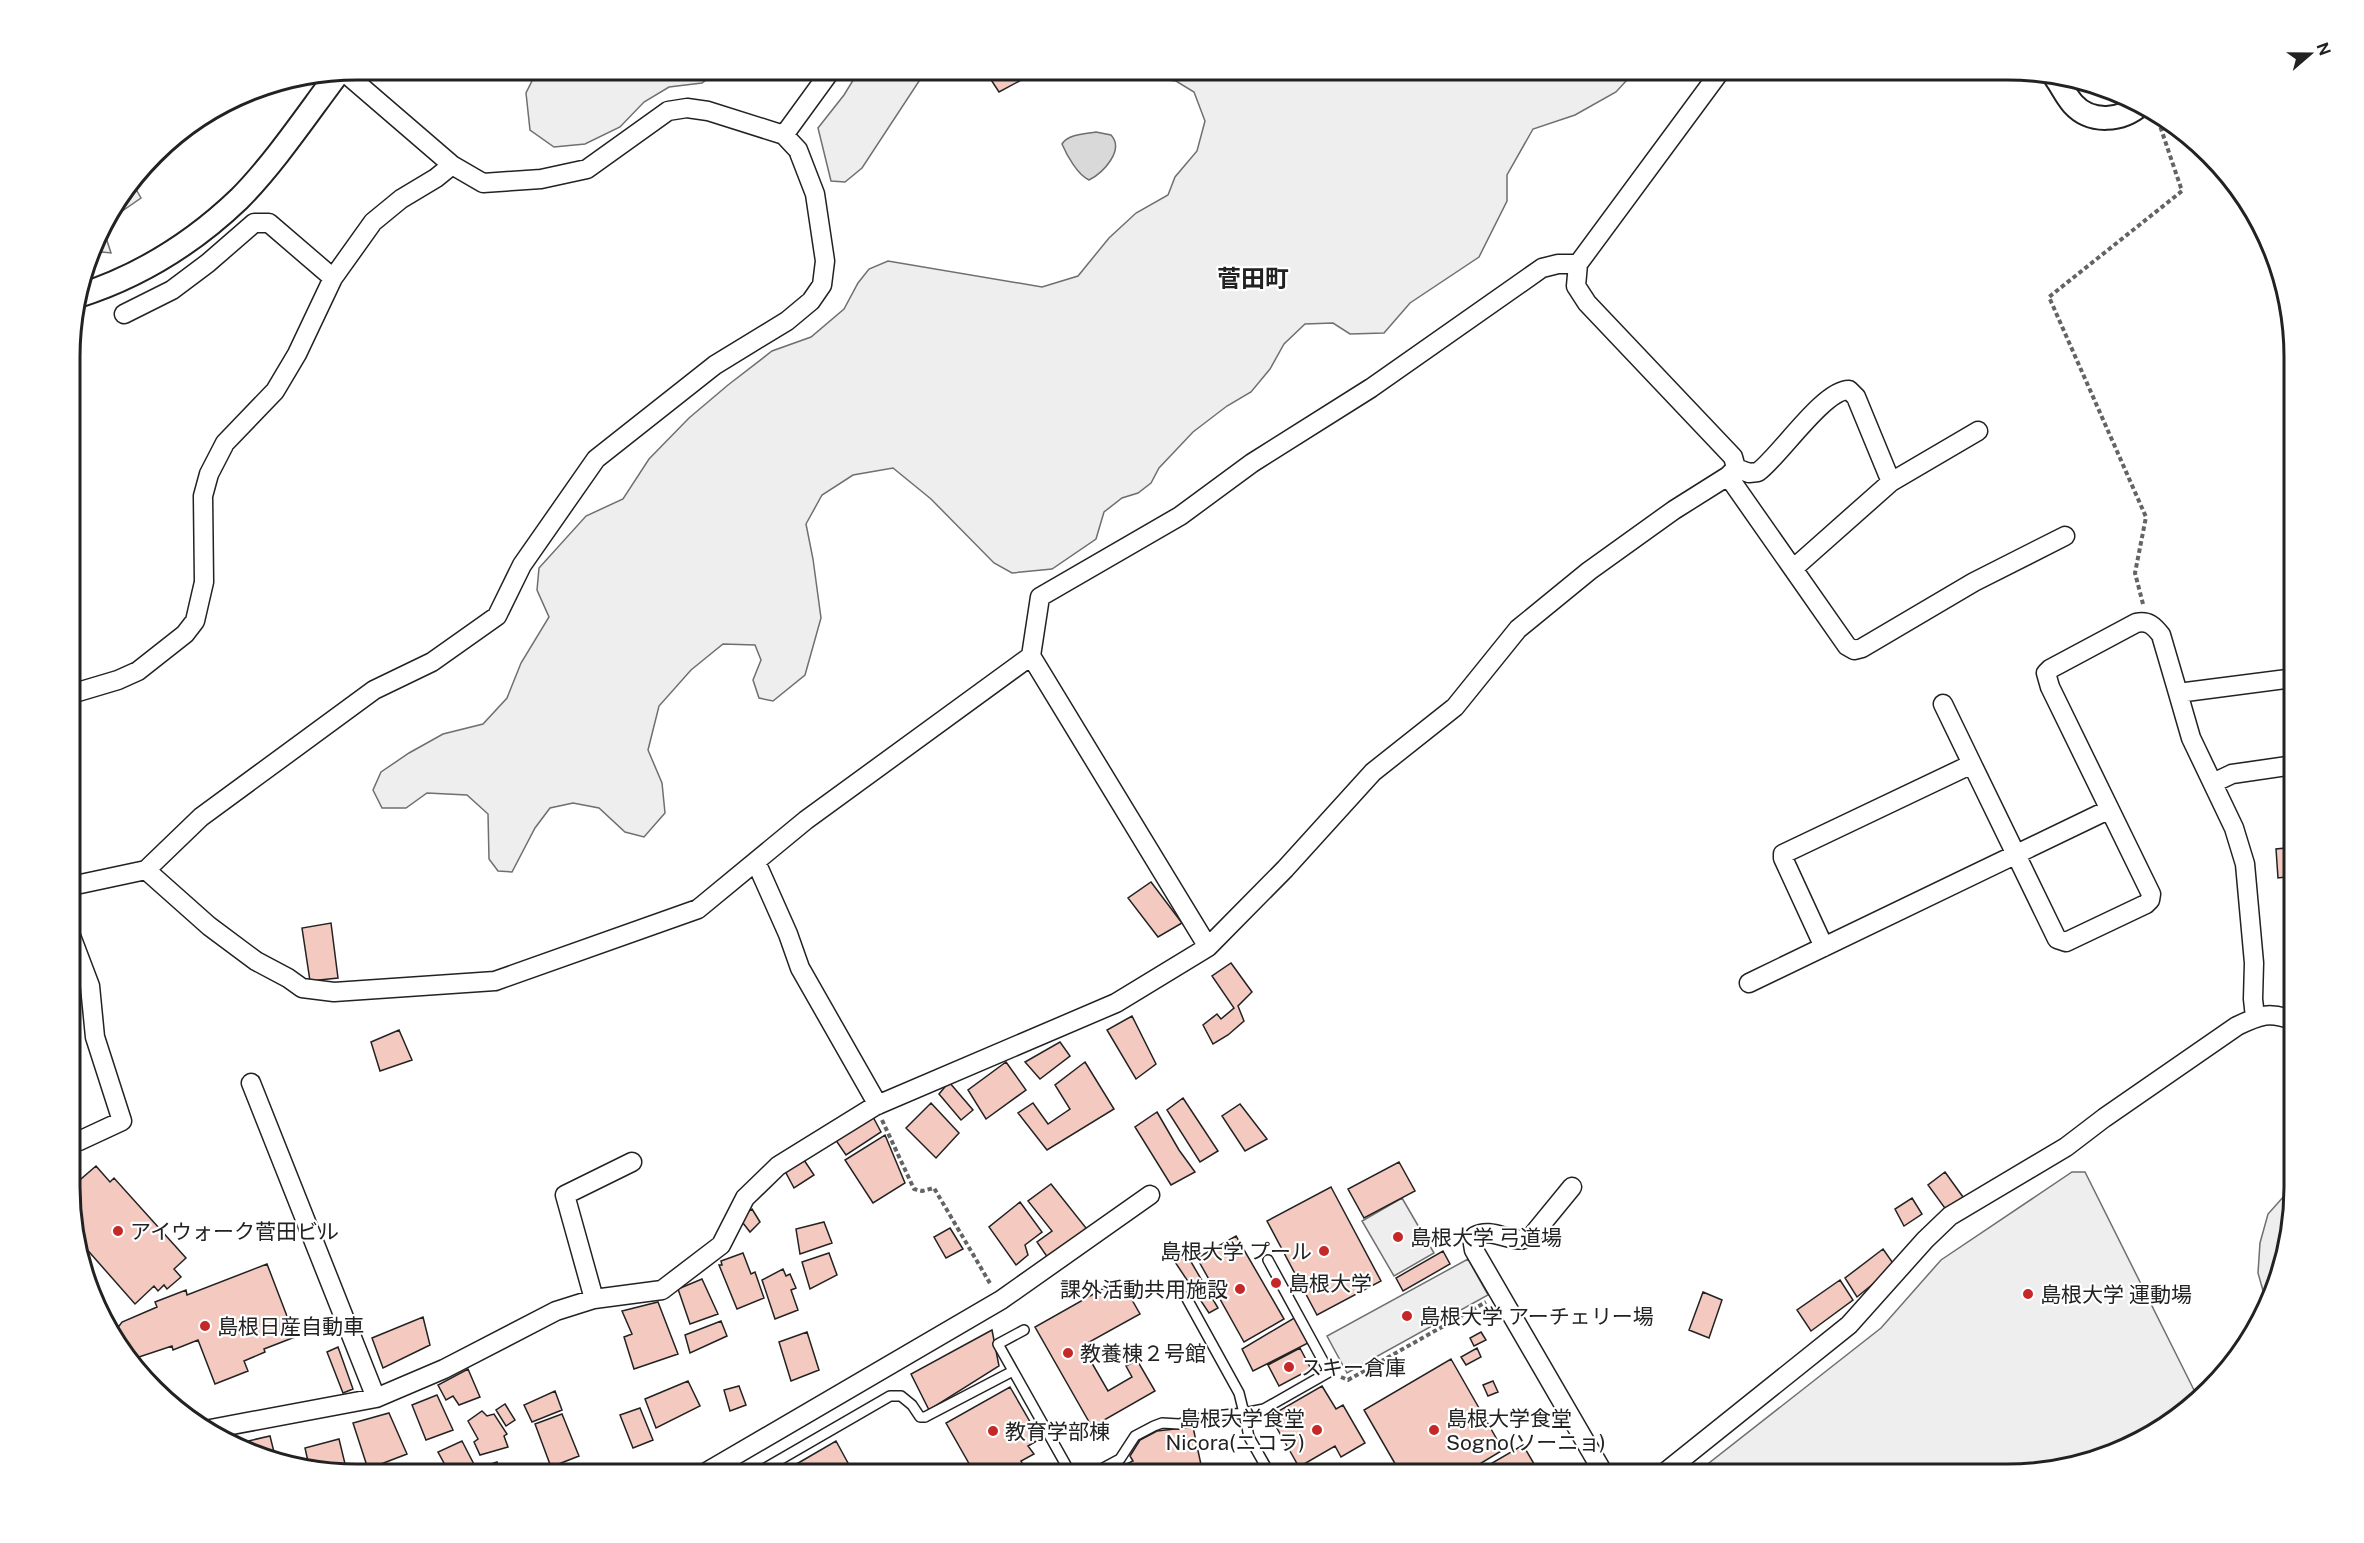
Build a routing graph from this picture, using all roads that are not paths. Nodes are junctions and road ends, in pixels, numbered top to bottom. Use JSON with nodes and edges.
{"nodes":[{"id":1,"x":334,"y":80,"type":"edge"},
{"id":2,"x":351,"y":80,"type":"edge"},
{"id":3,"x":824,"y":80,"type":"edge"},
{"id":4,"x":1714,"y":80,"type":"edge"},
{"id":5,"x":2060,"y":85,"type":"edge"},
{"id":6,"x":2137,"y":112,"type":"edge"},
{"id":7,"x":784,"y":135,"type":"junction"},
{"id":8,"x":452,"y":165,"type":"junction"},
{"id":9,"x":1578,"y":264,"type":"junction"},
{"id":10,"x":333,"y":278,"type":"junction"},
{"id":11,"x":87,"y":293,"type":"edge"},
{"id":12,"x":124,"y":314,"type":"dead end"},
{"id":13,"x":1978,"y":431,"type":"dead end"},
{"id":14,"x":1732,"y":472,"type":"junction"},
{"id":15,"x":1891,"y":482,"type":"junction"},
{"id":16,"x":2065,"y":536,"type":"dead end"},
{"id":17,"x":1794,"y":568,"type":"junction"},
{"id":18,"x":1031,"y":656,"type":"junction"},
{"id":19,"x":2284,"y":679,"type":"edge"},
{"id":20,"x":80,"y":691,"type":"edge"},
{"id":21,"x":2178,"y":693,"type":"junction"},
{"id":22,"x":1943,"y":704,"type":"dead end"},
{"id":23,"x":1972,"y":764,"type":"junction"},
{"id":24,"x":2284,"y":766,"type":"edge"},
{"id":25,"x":2213,"y":783,"type":"junction"},
{"id":26,"x":2108,"y":810,"type":"junction"},
{"id":27,"x":2015,"y":855,"type":"junction"},
{"id":28,"x":756,"y":862,"type":"junction"},
{"id":29,"x":146,"y":870,"type":"junction"},
{"id":30,"x":80,"y":884,"type":"edge"},
{"id":31,"x":1208,"y":947,"type":"junction"},
{"id":32,"x":1824,"y":947,"type":"junction"},
{"id":33,"x":80,"y":960,"type":"edge"},
{"id":34,"x":1749,"y":983,"type":"dead end"},
{"id":35,"x":2255,"y":1017,"type":"junction"},
{"id":36,"x":2284,"y":1017,"type":"edge"},
{"id":37,"x":251,"y":1083,"type":"dead end"},
{"id":38,"x":877,"y":1105,"type":"junction"},
{"id":39,"x":80,"y":1141,"type":"edge"},
{"id":40,"x":632,"y":1162,"type":"dead end"},
{"id":41,"x":1572,"y":1187,"type":"dead end"},
{"id":42,"x":1150,"y":1195,"type":"dead end"},
{"id":43,"x":1268,"y":1260,"type":"dead end"},
{"id":44,"x":1186,"y":1297,"type":"dead end"},
{"id":45,"x":594,"y":1299,"type":"junction"},
{"id":46,"x":1024,"y":1330,"type":"dead end"},
{"id":47,"x":1013,"y":1371,"type":"junction"},
{"id":48,"x":376,"y":1398,"type":"junction"},
{"id":49,"x":1244,"y":1413,"type":"junction"},
{"id":50,"x":220,"y":1427,"type":"edge"},
{"id":51,"x":720,"y":1464,"type":"edge"},
{"id":52,"x":772,"y":1464,"type":"edge"},
{"id":53,"x":1065,"y":1464,"type":"edge"},
{"id":54,"x":1111,"y":1464,"type":"edge"},
{"id":55,"x":1264,"y":1464,"type":"edge"},
{"id":56,"x":1598,"y":1464,"type":"edge"},
{"id":57,"x":1675,"y":1464,"type":"edge"}],
"edges":[{"from":1,"to":11,"type":"street"},
{"from":2,"to":8,"type":"street"},
{"from":3,"to":7,"type":"street"},
{"from":4,"to":9,"type":"street"},
{"from":5,"to":6,"type":"street"},
{"from":7,"to":8,"type":"street"},
{"from":7,"to":29,"type":"street"},
{"from":8,"to":10,"type":"street"},
{"from":9,"to":14,"type":"street"},
{"from":9,"to":18,"type":"street"},
{"from":10,"to":12,"type":"street"},
{"from":10,"to":20,"type":"street"},
{"from":13,"to":15,"type":"street"},
{"from":14,"to":15,"type":"street"},
{"from":14,"to":17,"type":"street"},
{"from":14,"to":31,"type":"street"},
{"from":15,"to":17,"type":"street"},
{"from":16,"to":17,"type":"street"},
{"from":18,"to":28,"type":"street"},
{"from":18,"to":31,"type":"street"},
{"from":19,"to":21,"type":"street"},
{"from":21,"to":25,"type":"street"},
{"from":21,"to":26,"type":"street"},
{"from":22,"to":23,"type":"street"},
{"from":23,"to":27,"type":"street"},
{"from":23,"to":32,"type":"street"},
{"from":24,"to":25,"type":"street"},
{"from":25,"to":35,"type":"street"},
{"from":26,"to":27,"type":"street"},
{"from":26,"to":27,"type":"street"},
{"from":27,"to":32,"type":"street"},
{"from":28,"to":29,"type":"street"},
{"from":28,"to":38,"type":"street"},
{"from":29,"to":30,"type":"street"},
{"from":31,"to":38,"type":"street"},
{"from":32,"to":34,"type":"street"},
{"from":33,"to":39,"type":"street"},
{"from":35,"to":36,"type":"street"},
{"from":35,"to":57,"type":"street"},
{"from":37,"to":48,"type":"street"},
{"from":38,"to":45,"type":"street"},
{"from":40,"to":45,"type":"street"},
{"from":41,"to":56,"type":"street"},
{"from":42,"to":51,"type":"street"},
{"from":43,"to":49,"type":"lane"},
{"from":44,"to":49,"type":"lane"},
{"from":45,"to":48,"type":"street"},
{"from":46,"to":47,"type":"lane"},
{"from":47,"to":52,"type":"lane"},
{"from":47,"to":53,"type":"lane"},
{"from":48,"to":50,"type":"street"},
{"from":49,"to":54,"type":"lane"},
{"from":49,"to":55,"type":"lane"}]}
